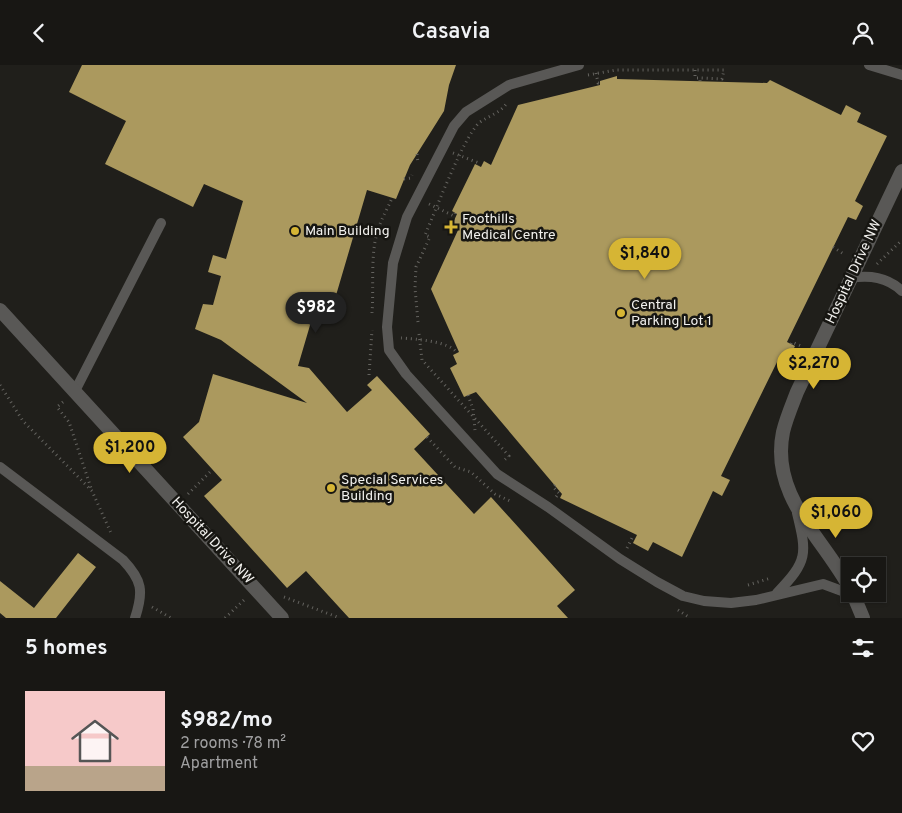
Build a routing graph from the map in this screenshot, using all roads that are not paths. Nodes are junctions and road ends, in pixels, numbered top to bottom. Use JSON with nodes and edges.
{"nodes":[{"id":1,"x":579,"y":65,"type":"edge"},
{"id":2,"x":869,"y":65,"type":"edge"},
{"id":3,"x":902,"y":75,"type":"edge"},
{"id":4,"x":902,"y":171,"type":"edge"},
{"id":5,"x":161,"y":223,"type":"dead end"},
{"id":6,"x":850,"y":278,"type":"junction"},
{"id":7,"x":902,"y":291,"type":"edge"},
{"id":8,"x":0,"y":310,"type":"edge"},
{"id":9,"x":75,"y":391,"type":"junction"},
{"id":10,"x":0,"y":467,"type":"edge"},
{"id":11,"x":795,"y":506,"type":"junction"},
{"id":12,"x":841,"y":571,"type":"edge"},
{"id":13,"x":841,"y":590,"type":"edge"},
{"id":14,"x":776,"y":593,"type":"junction"},
{"id":15,"x":856,"y":602,"type":"edge"},
{"id":16,"x":135,"y":618,"type":"edge"},
{"id":17,"x":282,"y":618,"type":"edge"},
{"id":18,"x":863,"y":618,"type":"edge"}],
"edges":[{"from":1,"to":14,"type":"lane"},
{"from":2,"to":3,"type":"lane"},
{"from":4,"to":6,"type":"street","name":"Hospital Drive NW"},
{"from":5,"to":9,"type":"lane"},
{"from":6,"to":7,"type":"lane"},
{"from":6,"to":11,"type":"street","name":"Hospital Drive NW"},
{"from":8,"to":9,"type":"street","name":"Hospital Drive NW"},
{"from":9,"to":17,"type":"street","name":"Hospital Drive NW"},
{"from":10,"to":16,"type":"lane"},
{"from":11,"to":12,"type":"street","name":"Hospital Drive NW"},
{"from":11,"to":14,"type":"lane"},
{"from":13,"to":14,"type":"lane"},
{"from":15,"to":18,"type":"street","name":"Hospital Drive NW"}]}
